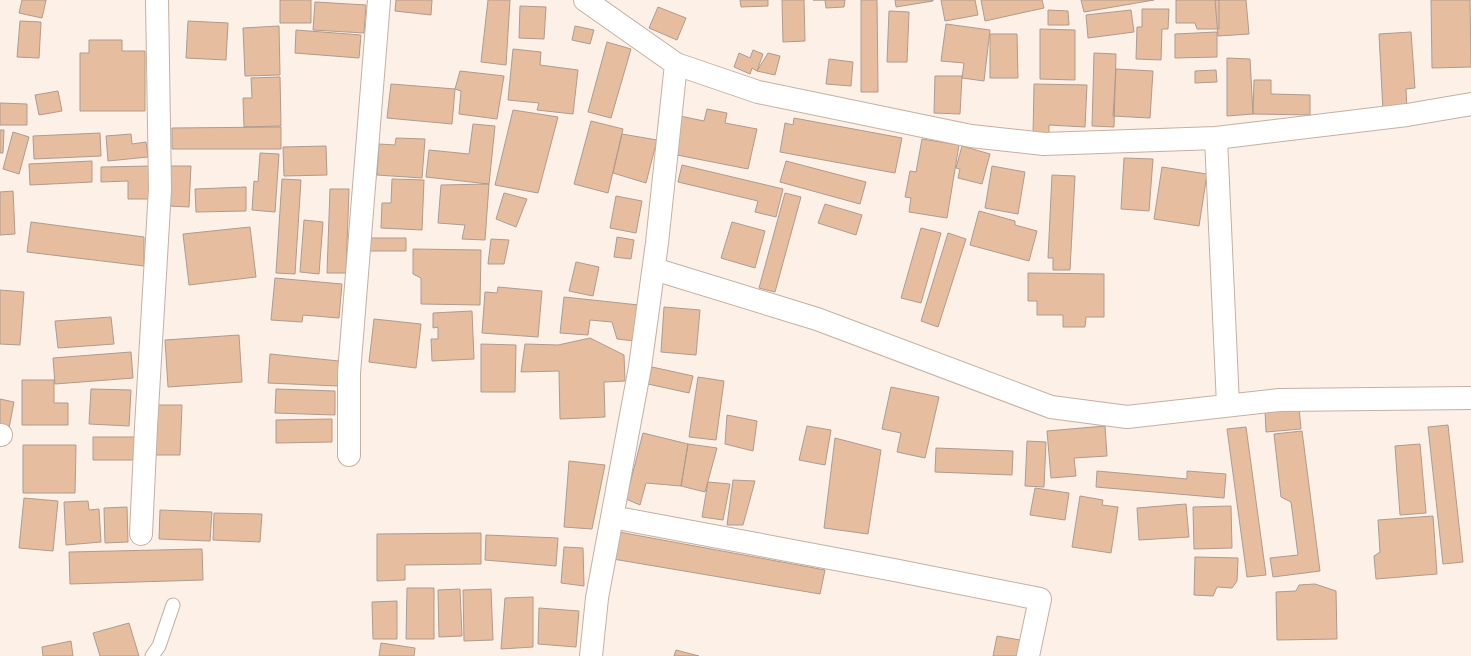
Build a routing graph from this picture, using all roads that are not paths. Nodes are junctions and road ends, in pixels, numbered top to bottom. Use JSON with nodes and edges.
{"nodes":[{"id":1,"x":157,"y":0,"type":"edge"},
{"id":2,"x":380,"y":0,"type":"edge"},
{"id":3,"x":585,"y":0,"type":"edge"},
{"id":4,"x":676,"y":64,"type":"junction"},
{"id":5,"x":1471,"y":104,"type":"edge"},
{"id":6,"x":1216,"y":138,"type":"junction"},
{"id":7,"x":654,"y":269,"type":"junction"},
{"id":8,"x":1471,"y":398,"type":"edge"},
{"id":9,"x":1228,"y":405,"type":"junction"},
{"id":10,"x":350,"y":455,"type":"dead end"},
{"id":11,"x":612,"y":517,"type":"junction"},
{"id":12,"x":141,"y":534,"type":"dead end"},
{"id":13,"x":173,"y":604,"type":"dead end"},
{"id":14,"x":152,"y":656,"type":"edge"},
{"id":15,"x":591,"y":656,"type":"edge"},
{"id":16,"x":1028,"y":656,"type":"edge"}],
"edges":[{"from":1,"to":12,"type":"street"},
{"from":2,"to":10,"type":"street"},
{"from":3,"to":4,"type":"street"},
{"from":4,"to":6,"type":"street"},
{"from":4,"to":7,"type":"street"},
{"from":5,"to":6,"type":"street"},
{"from":6,"to":9,"type":"street"},
{"from":7,"to":9,"type":"street"},
{"from":7,"to":11,"type":"street"},
{"from":8,"to":9,"type":"street"},
{"from":11,"to":15,"type":"street"},
{"from":11,"to":16,"type":"street"},
{"from":13,"to":14,"type":"lane"}]}
